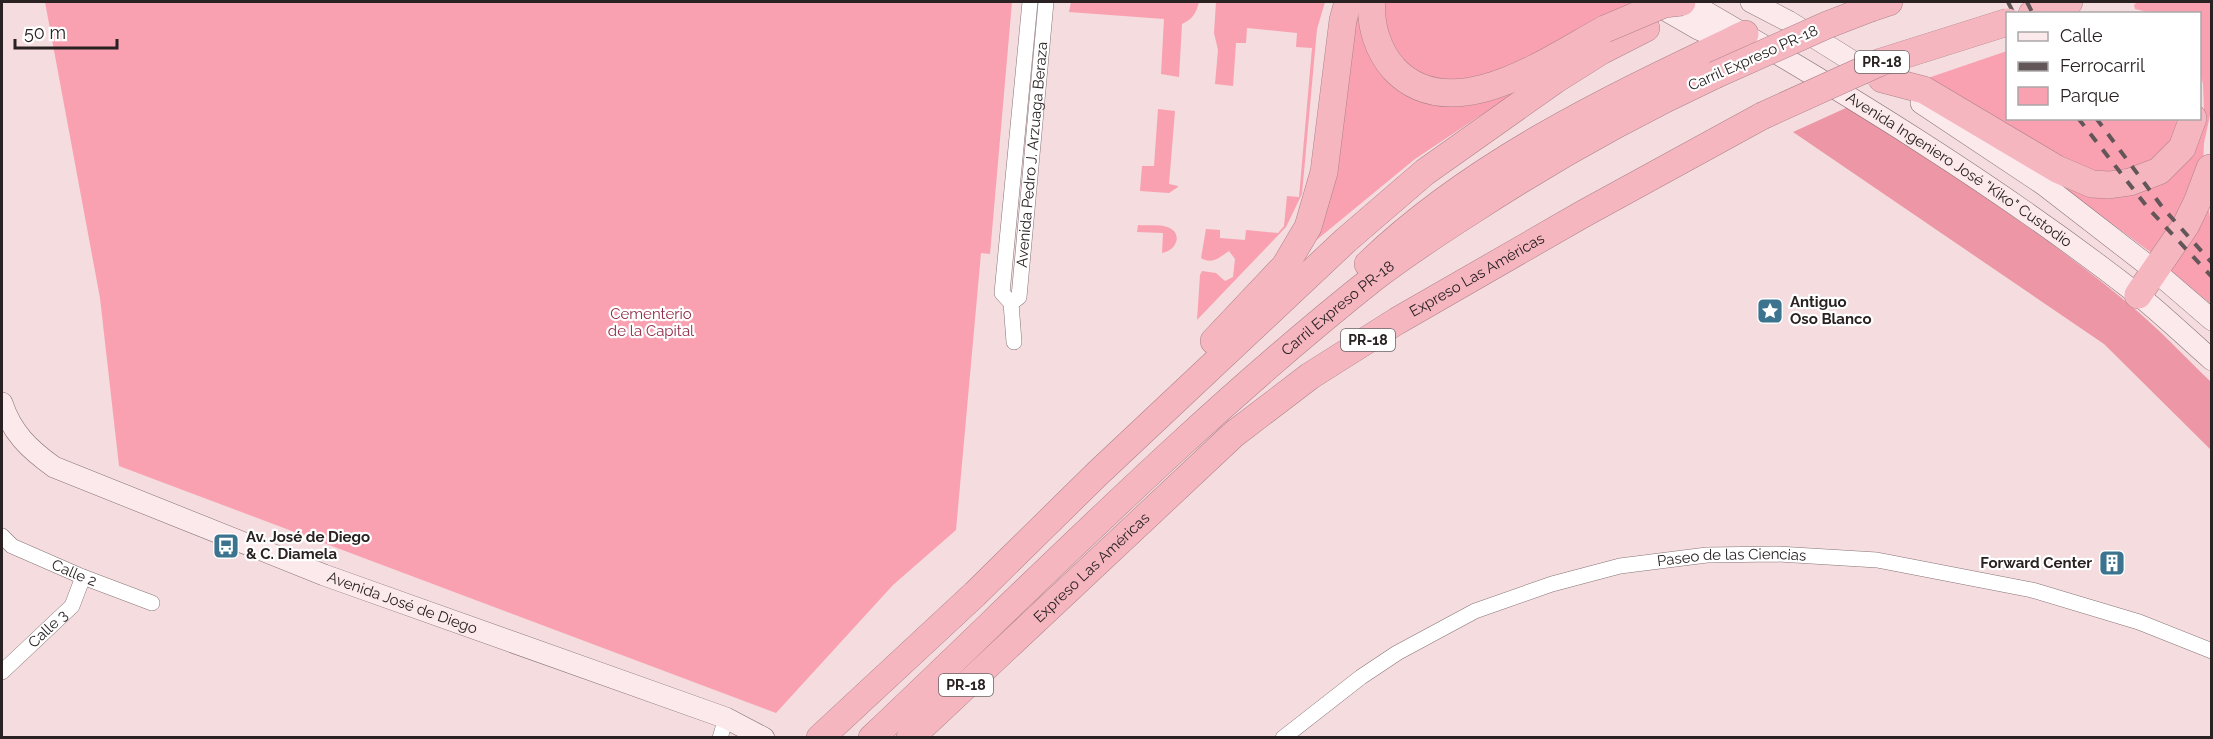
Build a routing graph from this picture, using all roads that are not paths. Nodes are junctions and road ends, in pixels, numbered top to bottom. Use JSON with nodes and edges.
{"nodes":[{"id":1,"x":1030,"y":2,"type":"edge"},
{"id":2,"x":1046,"y":2,"type":"edge"},
{"id":3,"x":1348,"y":2,"type":"edge"},
{"id":4,"x":1372,"y":2,"type":"edge"},
{"id":5,"x":1651,"y":2,"type":"edge"},
{"id":6,"x":1682,"y":2,"type":"edge"},
{"id":7,"x":1689,"y":2,"type":"edge"},
{"id":8,"x":1702,"y":2,"type":"edge"},
{"id":9,"x":1750,"y":2,"type":"edge"},
{"id":10,"x":1764,"y":2,"type":"edge"},
{"id":11,"x":2069,"y":2,"type":"edge"},
{"id":12,"x":1880,"y":5,"type":"edge"},
{"id":13,"x":2038,"y":12,"type":"edge"},
{"id":14,"x":1788,"y":21,"type":"junction"},
{"id":15,"x":2006,"y":22,"type":"edge"},
{"id":16,"x":1736,"y":38,"type":"junction"},
{"id":17,"x":1882,"y":79,"type":"junction"},
{"id":18,"x":2192,"y":120,"type":"edge"},
{"id":19,"x":2211,"y":166,"type":"edge"},
{"id":20,"x":2155,"y":271,"type":"junction"},
{"id":21,"x":2138,"y":295,"type":"junction"},
{"id":22,"x":1011,"y":303,"type":"junction"},
{"id":23,"x":2211,"y":320,"type":"edge"},
{"id":24,"x":1014,"y":342,"type":"dead end"},
{"id":25,"x":1288,"y":347,"type":"junction"},
{"id":26,"x":2211,"y":360,"type":"edge"},
{"id":27,"x":2,"y":402,"type":"edge"},
{"id":28,"x":1168,"y":408,"type":"junction"},
{"id":29,"x":2,"y":536,"type":"edge"},
{"id":30,"x":83,"y":577,"type":"junction"},
{"id":31,"x":152,"y":603,"type":"dead end"},
{"id":32,"x":2211,"y":651,"type":"edge"},
{"id":33,"x":2,"y":672,"type":"edge"},
{"id":34,"x":723,"y":728,"type":"edge"},
{"id":35,"x":760,"y":735,"type":"edge"},
{"id":36,"x":820,"y":738,"type":"edge"},
{"id":37,"x":872,"y":738,"type":"edge"},
{"id":38,"x":910,"y":738,"type":"edge"},
{"id":39,"x":1283,"y":738,"type":"edge"}],
"edges":[{"from":1,"to":22,"type":"street","name":"Avenida Pedro J. Arzuaga Beraza"},
{"from":2,"to":22,"type":"street","name":"Avenida Pedro J. Arzuaga Beraza"},
{"from":3,"to":28,"type":"highway"},
{"from":4,"to":6,"type":"highway","bridge":true},
{"from":5,"to":16,"type":"main road"},
{"from":7,"to":16,"type":"main road","name":"Avenida Ingeniero José \"Kiko\" Custodio"},
{"from":8,"to":28,"type":"highway"},
{"from":9,"to":14,"type":"main road"},
{"from":10,"to":14,"type":"main road"},
{"from":11,"to":13,"type":"highway"},
{"from":12,"to":25,"type":"highway","name":"Carril Expreso PR-18","bridge":true},
{"from":14,"to":17,"type":"main road"},
{"from":15,"to":38,"type":"highway","name":"Expreso Las Américas","number":"PR-18","bridge":true},
{"from":16,"to":21,"type":"main road","name":"Avenida Ingeniero José \"Kiko\" Custodio"},
{"from":16,"to":25,"type":"highway"},
{"from":17,"to":18,"type":"highway"},
{"from":17,"to":20,"type":"main road"},
{"from":19,"to":20,"type":"highway"},
{"from":20,"to":21,"type":"highway"},
{"from":20,"to":23,"type":"main road"},
{"from":21,"to":26,"type":"main road","name":"Avenida Ingeniero José \"Kiko\" Custodio"},
{"from":22,"to":24,"type":"street","name":"Avenida Pedro J. Arzuaga Beraza"},
{"from":25,"to":37,"type":"highway","name":"Carril Expreso PR-18"},
{"from":27,"to":34,"type":"main road","name":"Avenida José de Diego"},
{"from":28,"to":36,"type":"highway"},
{"from":29,"to":30,"type":"street","name":"Calle 2"},
{"from":30,"to":31,"type":"street","name":"Calle 2"},
{"from":30,"to":33,"type":"street","name":"Calle 3"},
{"from":32,"to":39,"type":"street","name":"Paseo de las Ciencias"},
{"from":34,"to":35,"type":"main road","name":"Avenida José de Diego"}]}
